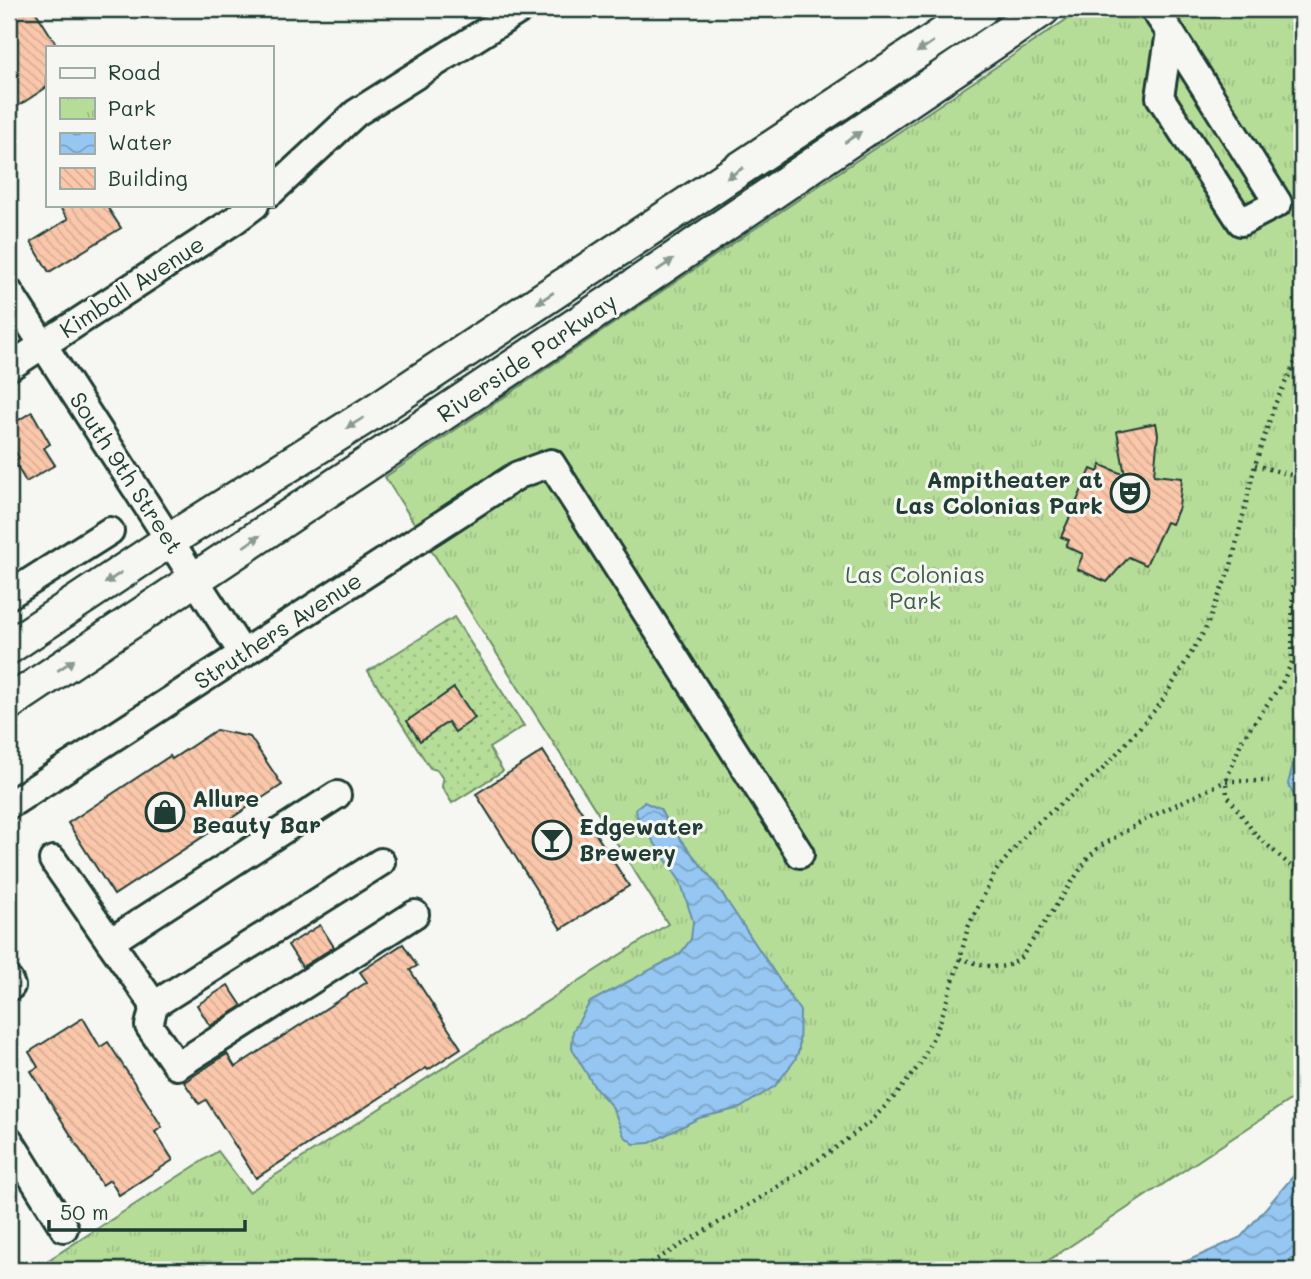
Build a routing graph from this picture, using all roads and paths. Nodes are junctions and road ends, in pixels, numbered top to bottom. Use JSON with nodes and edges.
{"nodes":[{"id":1,"x":521,"y":9,"type":"edge"},
{"id":2,"x":981,"y":9,"type":"edge"},
{"id":3,"x":1043,"y":9,"type":"edge"},
{"id":4,"x":1154,"y":9,"type":"edge"},
{"id":5,"x":1170,"y":32,"type":"junction"},
{"id":6,"x":273,"y":190,"type":"edge"},
{"id":7,"x":254,"y":206,"type":"edge"},
{"id":8,"x":9,"y":292,"type":"edge"},
{"id":9,"x":43,"y":345,"type":"junction"},
{"id":10,"x":1302,"y":348,"type":"edge"},
{"id":11,"x":1300,"y":357,"type":"edge"},
{"id":12,"x":9,"y":367,"type":"edge"},
{"id":13,"x":1255,"y":465,"type":"junction"},
{"id":14,"x":1302,"y":478,"type":"edge"},
{"id":15,"x":1302,"y":530,"type":"edge"},
{"id":16,"x":110,"y":531,"type":"dead end"},
{"id":17,"x":170,"y":540,"type":"junction"},
{"id":18,"x":195,"y":579,"type":"junction"},
{"id":19,"x":9,"y":595,"type":"edge"},
{"id":20,"x":9,"y":647,"type":"edge"},
{"id":21,"x":243,"y":654,"type":"junction"},
{"id":22,"x":9,"y":703,"type":"edge"},
{"id":23,"x":1226,"y":781,"type":"junction"},
{"id":24,"x":1269,"y":781,"type":"dead end"},
{"id":25,"x":337,"y":795,"type":"dead end"},
{"id":26,"x":9,"y":805,"type":"edge"},
{"id":27,"x":800,"y":854,"type":"dead end"},
{"id":28,"x":53,"y":860,"type":"dead end"},
{"id":29,"x":380,"y":862,"type":"dead end"},
{"id":30,"x":1302,"y":876,"type":"edge"},
{"id":31,"x":415,"y":914,"type":"dead end"},
{"id":32,"x":110,"y":942,"type":"junction"},
{"id":33,"x":960,"y":959,"type":"junction"},
{"id":34,"x":9,"y":981,"type":"edge"},
{"id":35,"x":9,"y":987,"type":"edge"},
{"id":36,"x":155,"y":1005,"type":"junction"},
{"id":37,"x":11,"y":1148,"type":"edge"},
{"id":38,"x":64,"y":1228,"type":"dead end"},
{"id":39,"x":639,"y":1270,"type":"edge"}],
"edges":[{"from":1,"to":6,"type":"street"},
{"from":2,"to":17,"type":"main road","name":"Riverside Parkway","one_way":true},
{"from":18,"to":3,"type":"main road","name":"Riverside Parkway","one_way":true},
{"from":4,"to":5,"type":"street"},
{"from":5,"to":5,"type":"street"},
{"from":7,"to":9,"type":"street","name":"Kimball Avenue"},
{"from":8,"to":9,"type":"street","name":"South 9th Street"},
{"from":9,"to":12,"type":"street","name":"Kimball Avenue"},
{"from":9,"to":17,"type":"street","name":"South 9th Street"},
{"from":10,"to":11,"type":"path"},
{"from":11,"to":13,"type":"path"},
{"from":13,"to":14,"type":"path"},
{"from":13,"to":33,"type":"path"},
{"from":15,"to":23,"type":"path"},
{"from":16,"to":19,"type":"street"},
{"from":17,"to":18,"type":"street","name":"South 9th Street"},
{"from":17,"to":20,"type":"main road","name":"Riverside Parkway","one_way":true},
{"from":18,"to":21,"type":"street","name":"South 9th Street"},
{"from":22,"to":18,"type":"main road","name":"Riverside Parkway","one_way":true},
{"from":21,"to":26,"type":"street","name":"Struthers Avenue"},
{"from":21,"to":27,"type":"street","name":"Struthers Avenue"},
{"from":23,"to":24,"type":"path"},
{"from":23,"to":30,"type":"path"},
{"from":23,"to":33,"type":"path"},
{"from":25,"to":32,"type":"street"},
{"from":28,"to":32,"type":"street"},
{"from":29,"to":36,"type":"street"},
{"from":31,"to":36,"type":"street"},
{"from":32,"to":36,"type":"street"},
{"from":33,"to":39,"type":"path"},
{"from":34,"to":35,"type":"street"},
{"from":37,"to":38,"type":"street"}]}
